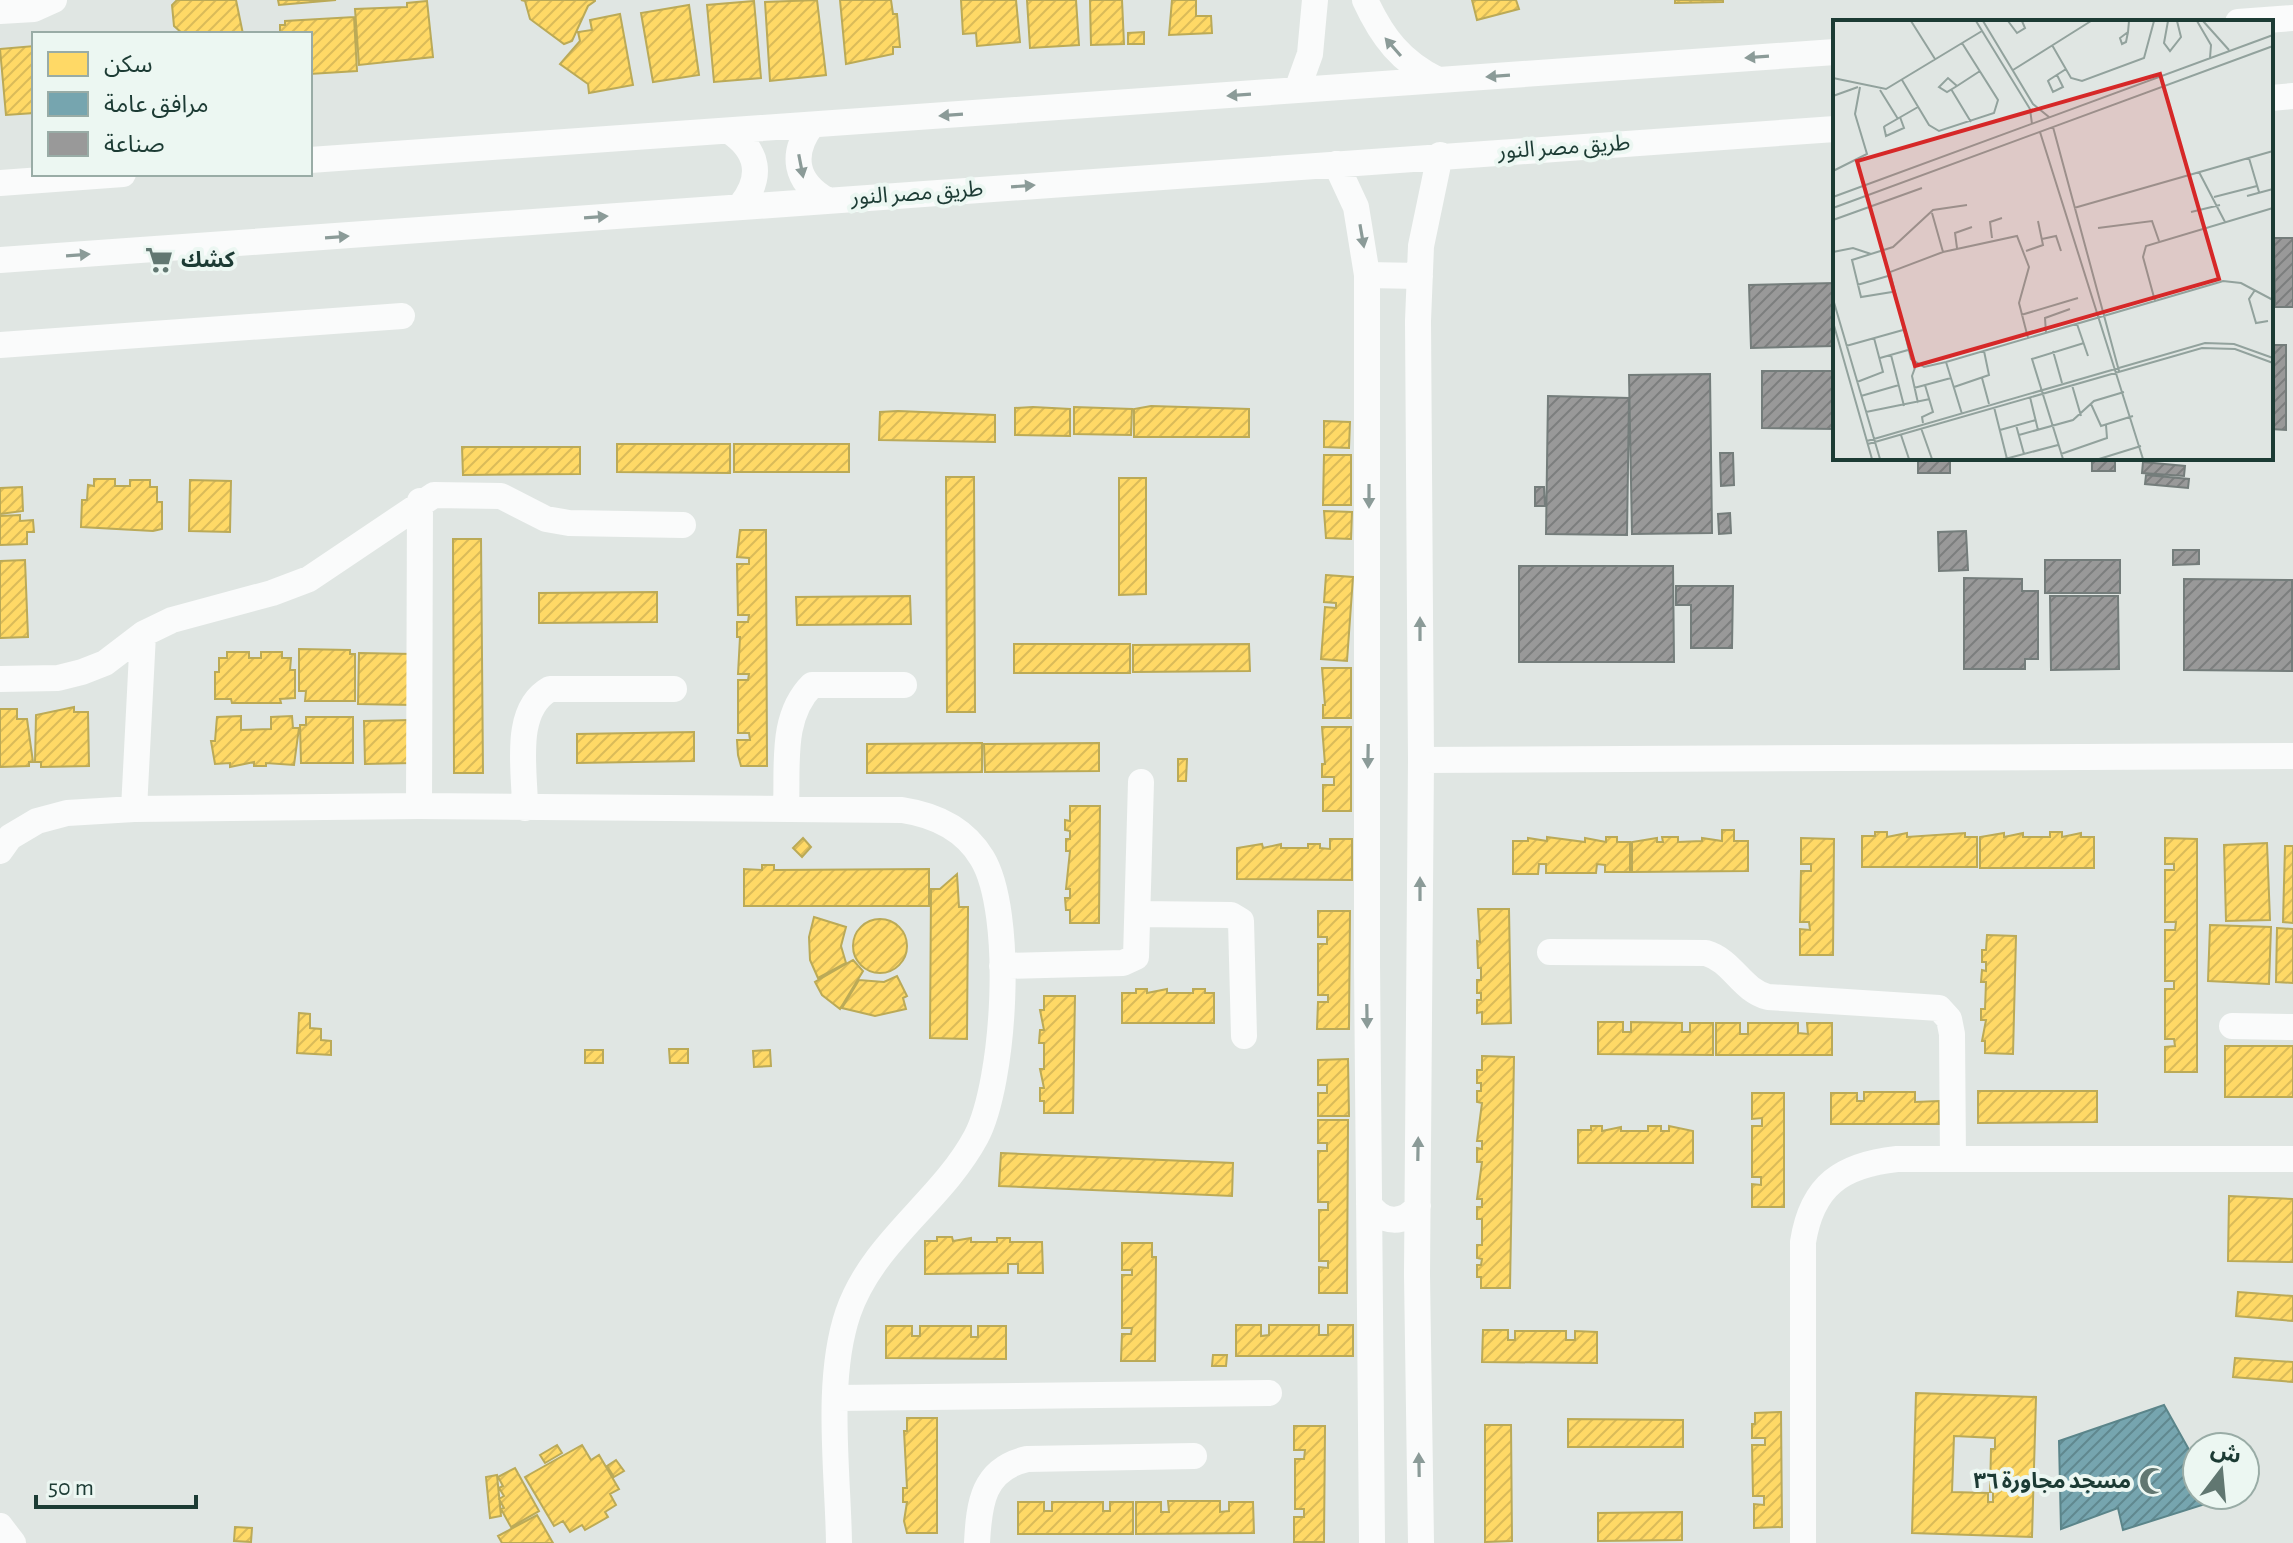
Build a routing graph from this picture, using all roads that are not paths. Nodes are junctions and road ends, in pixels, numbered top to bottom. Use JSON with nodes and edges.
{"nodes":[{"id":1,"x":54,"y":0,"type":"edge"},
{"id":2,"x":1315,"y":0,"type":"edge"},
{"id":3,"x":1365,"y":0,"type":"edge"},
{"id":4,"x":0,"y":11,"type":"edge"},
{"id":5,"x":2293,"y":18,"type":"edge"},
{"id":6,"x":2266,"y":20,"type":"edge"},
{"id":7,"x":1833,"y":52,"type":"edge"},
{"id":8,"x":1438,"y":80,"type":"junction"},
{"id":9,"x":1297,"y":90,"type":"junction"},
{"id":10,"x":2293,"y":96,"type":"edge"},
{"id":11,"x":2273,"y":98,"type":"edge"},
{"id":12,"x":812,"y":125,"type":"junction"},
{"id":13,"x":1833,"y":129,"type":"edge"},
{"id":14,"x":729,"y":131,"type":"junction"},
{"id":15,"x":1440,"y":155,"type":"junction"},
{"id":16,"x":312,"y":160,"type":"edge"},
{"id":17,"x":1336,"y":164,"type":"junction"},
{"id":18,"x":96,"y":176,"type":"edge"},
{"id":19,"x":0,"y":183,"type":"edge"},
{"id":20,"x":827,"y":200,"type":"junction"},
{"id":21,"x":741,"y":205,"type":"junction"},
{"id":22,"x":0,"y":260,"type":"edge"},
{"id":23,"x":1367,"y":275,"type":"junction"},
{"id":24,"x":1420,"y":276,"type":"junction"},
{"id":25,"x":402,"y":316,"type":"dead end"},
{"id":26,"x":0,"y":345,"type":"edge"},
{"id":27,"x":420,"y":501,"type":"junction"},
{"id":28,"x":683,"y":525,"type":"dead end"},
{"id":29,"x":143,"y":634,"type":"junction"},
{"id":30,"x":0,"y":679,"type":"edge"},
{"id":31,"x":904,"y":685,"type":"dead end"},
{"id":32,"x":674,"y":689,"type":"dead end"},
{"id":33,"x":2293,"y":756,"type":"edge"},
{"id":34,"x":1421,"y":760,"type":"junction"},
{"id":35,"x":1141,"y":782,"type":"dead end"},
{"id":36,"x":419,"y":806,"type":"junction"},
{"id":37,"x":786,"y":807,"type":"junction"},
{"id":38,"x":525,"y":808,"type":"junction"},
{"id":39,"x":134,"y":809,"type":"junction"},
{"id":40,"x":0,"y":851,"type":"edge"},
{"id":41,"x":1138,"y":914,"type":"junction"},
{"id":42,"x":1550,"y":952,"type":"dead end"},
{"id":43,"x":1002,"y":966,"type":"junction"},
{"id":44,"x":2232,"y":1026,"type":"dead end"},
{"id":45,"x":2293,"y":1027,"type":"edge"},
{"id":46,"x":1244,"y":1036,"type":"dead end"},
{"id":47,"x":1953,"y":1159,"type":"junction"},
{"id":48,"x":2293,"y":1159,"type":"edge"},
{"id":49,"x":1369,"y":1204,"type":"junction"},
{"id":50,"x":1418,"y":1206,"type":"junction"},
{"id":51,"x":1417,"y":1275,"type":"junction"},
{"id":52,"x":1371,"y":1286,"type":"junction"},
{"id":53,"x":1269,"y":1393,"type":"dead end"},
{"id":54,"x":837,"y":1398,"type":"junction"},
{"id":55,"x":1194,"y":1456,"type":"dead end"},
{"id":56,"x":839,"y":1543,"type":"edge"},
{"id":57,"x":977,"y":1543,"type":"edge"},
{"id":58,"x":1372,"y":1543,"type":"edge"},
{"id":59,"x":1421,"y":1543,"type":"edge"},
{"id":60,"x":1803,"y":1543,"type":"edge"}],
"edges":[{"from":1,"to":4,"type":"street"},
{"from":2,"to":9,"type":"street"},
{"from":8,"to":3,"type":"street","one_way":true},
{"from":5,"to":6,"type":"street"},
{"from":7,"to":8,"type":"street","one_way":true},
{"from":8,"to":9,"type":"street"},
{"from":9,"to":12,"type":"street","one_way":true},
{"from":10,"to":11,"type":"street"},
{"from":12,"to":14,"type":"street"},
{"from":12,"to":20,"type":"street","one_way":true},
{"from":13,"to":15,"type":"street","name":"طريق مصر النور"},
{"from":14,"to":16,"type":"street"},
{"from":14,"to":21,"type":"street"},
{"from":15,"to":17,"type":"street","name":"طريق مصر النور"},
{"from":15,"to":24,"type":"street"},
{"from":20,"to":17,"type":"street","name":"طريق مصر النور","one_way":true},
{"from":17,"to":23,"type":"street","one_way":true},
{"from":18,"to":19,"type":"street"},
{"from":20,"to":21,"type":"street","name":"طريق مصر النور"},
{"from":22,"to":21,"type":"street","name":"طريق مصر النور","one_way":true},
{"from":23,"to":24,"type":"street"},
{"from":23,"to":49,"type":"street","one_way":true},
{"from":34,"to":24,"type":"street","one_way":true},
{"from":25,"to":26,"type":"street"},
{"from":27,"to":28,"type":"street"},
{"from":27,"to":29,"type":"street"},
{"from":27,"to":36,"type":"street"},
{"from":29,"to":30,"type":"street"},
{"from":29,"to":39,"type":"street"},
{"from":31,"to":37,"type":"street"},
{"from":32,"to":38,"type":"street"},
{"from":33,"to":34,"type":"street"},
{"from":50,"to":34,"type":"street","one_way":true},
{"from":35,"to":41,"type":"street"},
{"from":36,"to":38,"type":"street"},
{"from":36,"to":39,"type":"street"},
{"from":37,"to":38,"type":"street"},
{"from":37,"to":43,"type":"street"},
{"from":39,"to":40,"type":"street"},
{"from":41,"to":43,"type":"street"},
{"from":41,"to":46,"type":"street"},
{"from":42,"to":47,"type":"street"},
{"from":43,"to":54,"type":"street"},
{"from":44,"to":45,"type":"street"},
{"from":47,"to":48,"type":"street"},
{"from":47,"to":60,"type":"street"},
{"from":49,"to":50,"type":"street"},
{"from":49,"to":52,"type":"street"},
{"from":50,"to":51,"type":"street"},
{"from":51,"to":52,"type":"street"},
{"from":59,"to":51,"type":"street","one_way":true},
{"from":52,"to":58,"type":"street"},
{"from":53,"to":54,"type":"street"},
{"from":54,"to":56,"type":"street"},
{"from":55,"to":57,"type":"street"}]}
